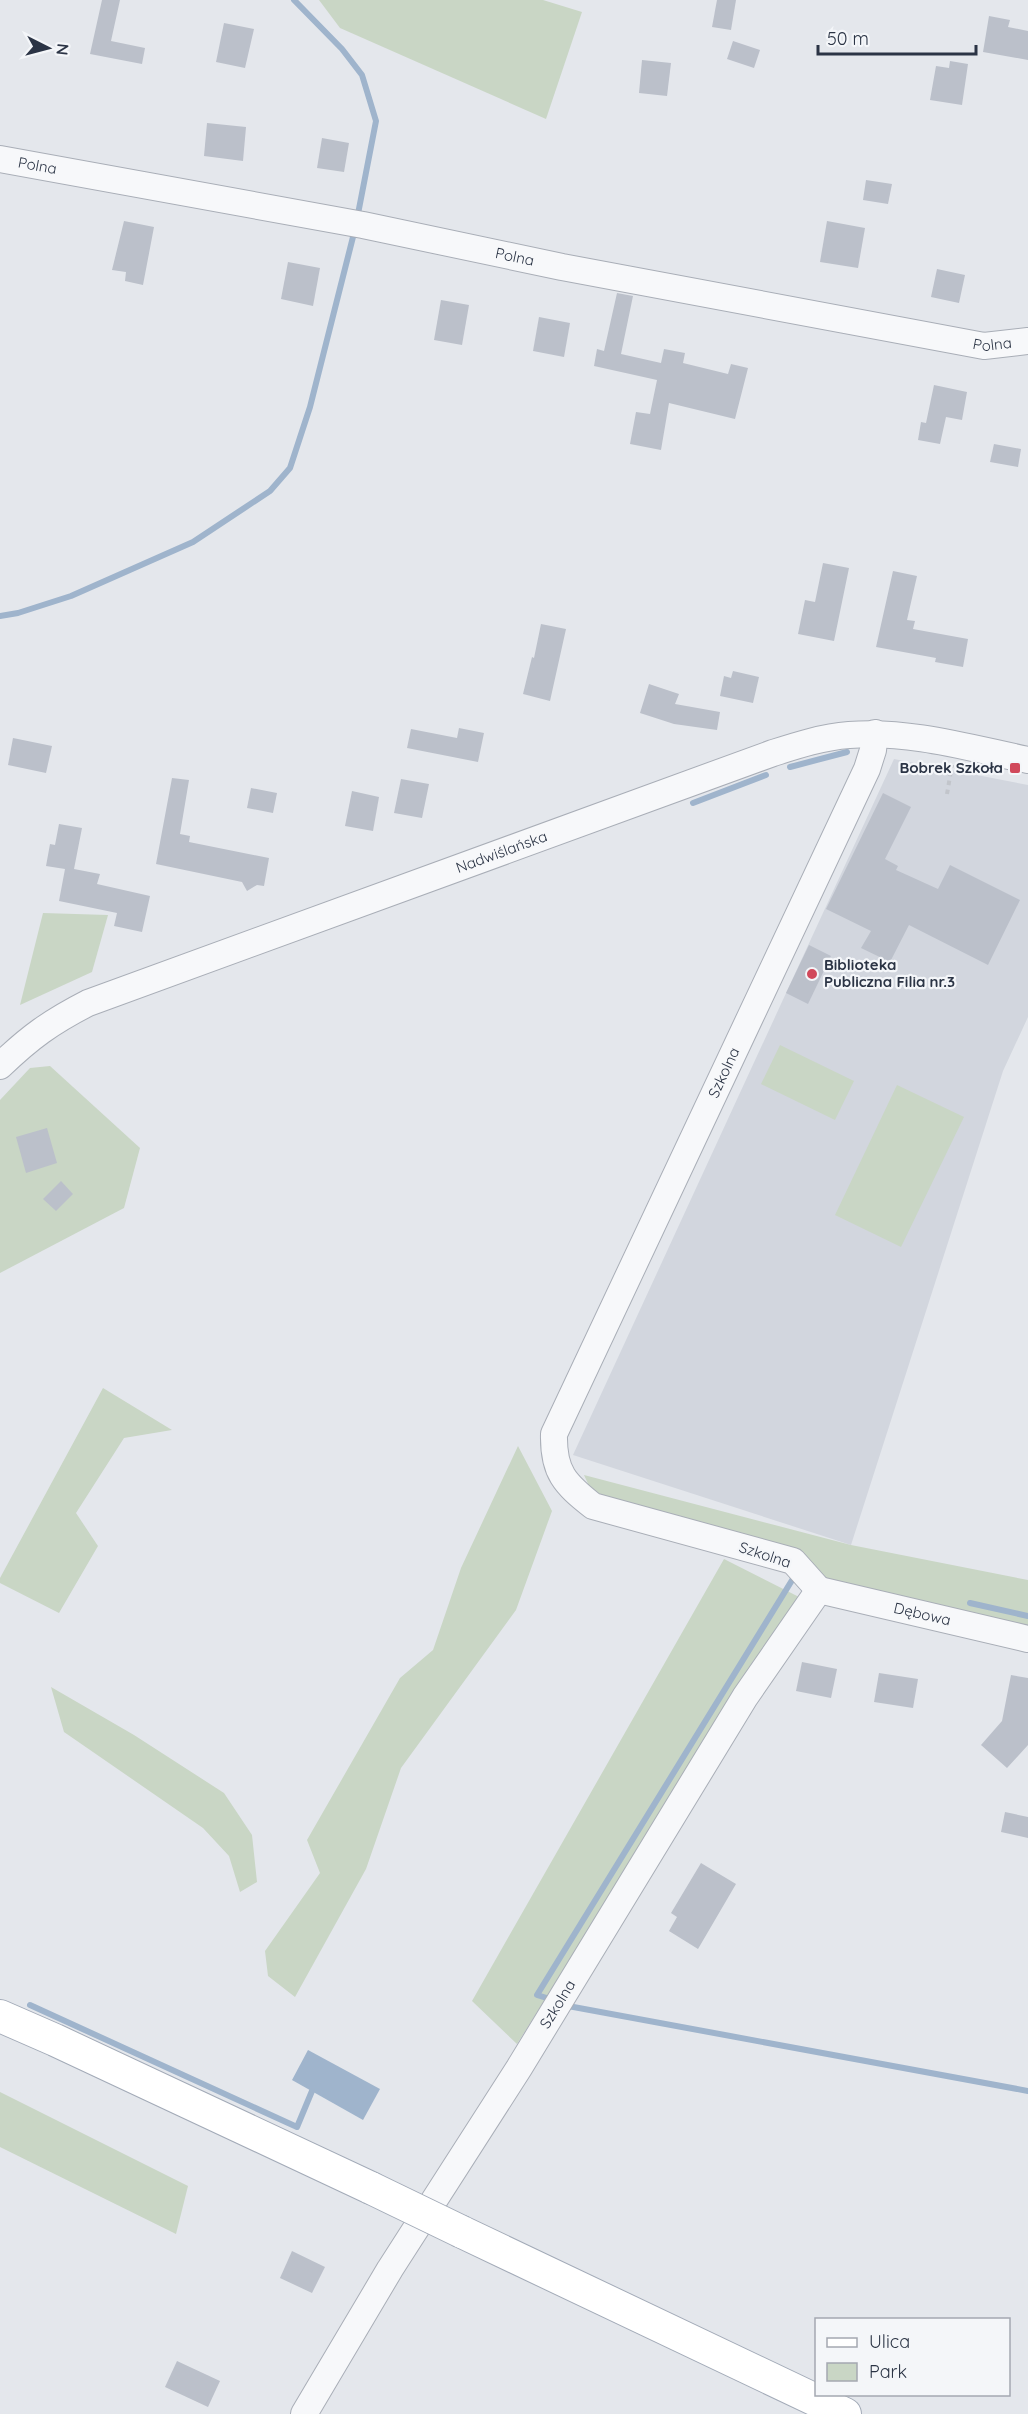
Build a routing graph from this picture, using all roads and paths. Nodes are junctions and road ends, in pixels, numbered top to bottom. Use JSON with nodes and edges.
{"nodes":[{"id":1,"x":0,"y":159,"type":"edge"},
{"id":2,"x":1028,"y":341,"type":"edge"},
{"id":3,"x":875,"y":733,"type":"junction"},
{"id":4,"x":1028,"y":760,"type":"edge"},
{"id":5,"x":951,"y":771,"type":"dead end"},
{"id":6,"x":947,"y":794,"type":"dead end"},
{"id":7,"x":0,"y":1066,"type":"edge"},
{"id":8,"x":819,"y":1590,"type":"junction"},
{"id":9,"x":1028,"y":1639,"type":"edge"},
{"id":10,"x":0,"y":2016,"type":"edge"},
{"id":11,"x":304,"y":2414,"type":"edge"},
{"id":12,"x":845,"y":2414,"type":"edge"}],
"edges":[{"from":1,"to":2,"type":"street","name":"Polna"},
{"from":3,"to":4,"type":"street","name":"Nadwiślańska"},
{"from":3,"to":7,"type":"street","name":"Nadwiślańska"},
{"from":3,"to":8,"type":"street","name":"Szkolna"},
{"from":5,"to":6,"type":"path"},
{"from":8,"to":9,"type":"street","name":"Dębowa"},
{"from":8,"to":11,"type":"street","name":"Szkolna"},
{"from":10,"to":12,"type":"main road","bridge":true}]}
